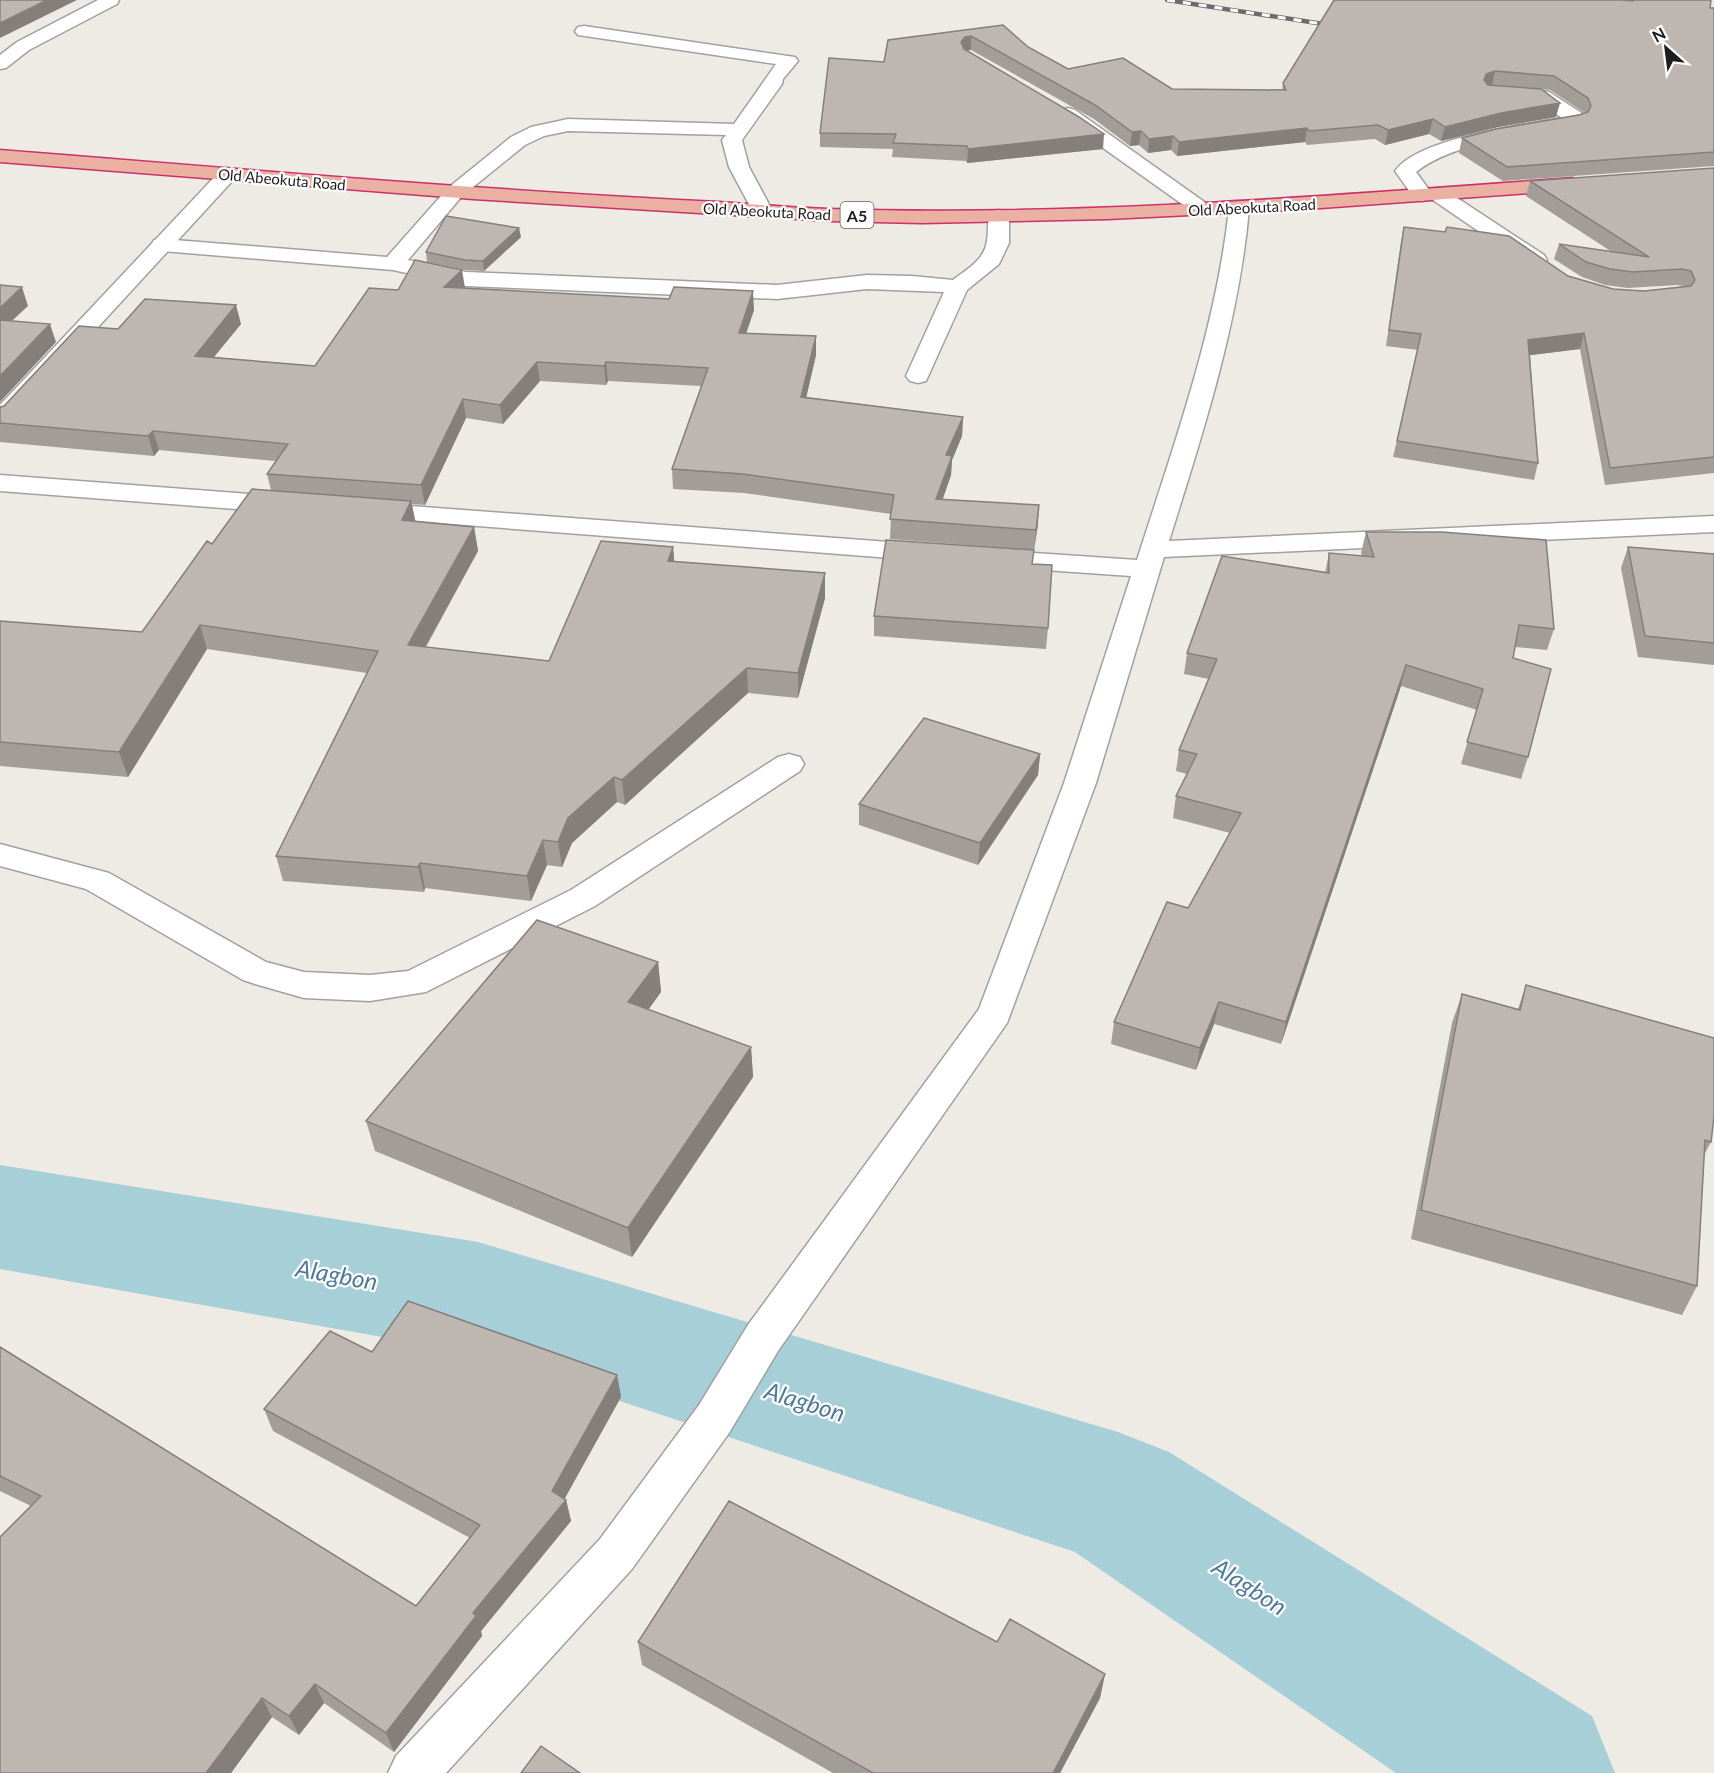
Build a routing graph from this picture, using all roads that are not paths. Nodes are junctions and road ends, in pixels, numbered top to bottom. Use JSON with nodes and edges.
{"nodes":[{"id":1,"x":111,"y":0,"type":"edge"},
{"id":2,"x":584,"y":31,"type":"dead end"},
{"id":3,"x":0,"y":64,"type":"edge"},
{"id":4,"x":1503,"y":94,"type":"edge"},
{"id":5,"x":1051,"y":103,"type":"edge"},
{"id":6,"x":740,"y":130,"type":"junction"},
{"id":7,"x":0,"y":156,"type":"edge"},
{"id":8,"x":228,"y":174,"type":"junction"},
{"id":9,"x":1587,"y":183,"type":"edge"},
{"id":10,"x":455,"y":192,"type":"junction"},
{"id":11,"x":1430,"y":195,"type":"junction"},
{"id":12,"x":1239,"y":209,"type":"junction"},
{"id":13,"x":762,"y":210,"type":"junction"},
{"id":14,"x":1203,"y":210,"type":"junction"},
{"id":15,"x":999,"y":216,"type":"junction"},
{"id":16,"x":162,"y":245,"type":"junction"},
{"id":17,"x":393,"y":264,"type":"junction"},
{"id":18,"x":1555,"y":272,"type":"edge"},
{"id":19,"x":957,"y":287,"type":"junction"},
{"id":20,"x":918,"y":376,"type":"dead end"},
{"id":21,"x":0,"y":419,"type":"edge"},
{"id":22,"x":0,"y":483,"type":"edge"},
{"id":23,"x":308,"y":507,"type":"edge"},
{"id":24,"x":343,"y":509,"type":"edge"},
{"id":25,"x":1714,"y":524,"type":"edge"},
{"id":26,"x":1149,"y":560,"type":"junction"},
{"id":27,"x":789,"y":764,"type":"dead end"},
{"id":28,"x":0,"y":855,"type":"edge"},
{"id":29,"x":413,"y":1773,"type":"edge"}],
"edges":[{"from":1,"to":3,"type":"street"},
{"from":2,"to":6,"type":"street"},
{"from":4,"to":11,"type":"street"},
{"from":5,"to":14,"type":"street"},
{"from":6,"to":10,"type":"street"},
{"from":6,"to":13,"type":"street"},
{"from":7,"to":8,"type":"highway","name":"Old Abeokuta Road","number":"A5"},
{"from":8,"to":10,"type":"highway","name":"Old Abeokuta Road","number":"A5"},
{"from":8,"to":16,"type":"street"},
{"from":9,"to":11,"type":"highway","name":"Old Abeokuta Road","number":"A5"},
{"from":10,"to":13,"type":"highway","name":"Old Abeokuta Road","number":"A5"},
{"from":10,"to":17,"type":"street"},
{"from":11,"to":12,"type":"highway","name":"Old Abeokuta Road","number":"A5"},
{"from":11,"to":18,"type":"street"},
{"from":12,"to":14,"type":"highway","name":"Old Abeokuta Road","number":"A5"},
{"from":12,"to":26,"type":"street"},
{"from":13,"to":15,"type":"highway","name":"Old Abeokuta Road","number":"A5"},
{"from":14,"to":15,"type":"highway","name":"Old Abeokuta Road","number":"A5"},
{"from":15,"to":19,"type":"street"},
{"from":16,"to":17,"type":"street"},
{"from":16,"to":21,"type":"street"},
{"from":17,"to":19,"type":"street"},
{"from":19,"to":20,"type":"street"},
{"from":22,"to":23,"type":"street"},
{"from":24,"to":26,"type":"street"},
{"from":25,"to":26,"type":"street"},
{"from":26,"to":29,"type":"street"},
{"from":27,"to":28,"type":"street"}]}
